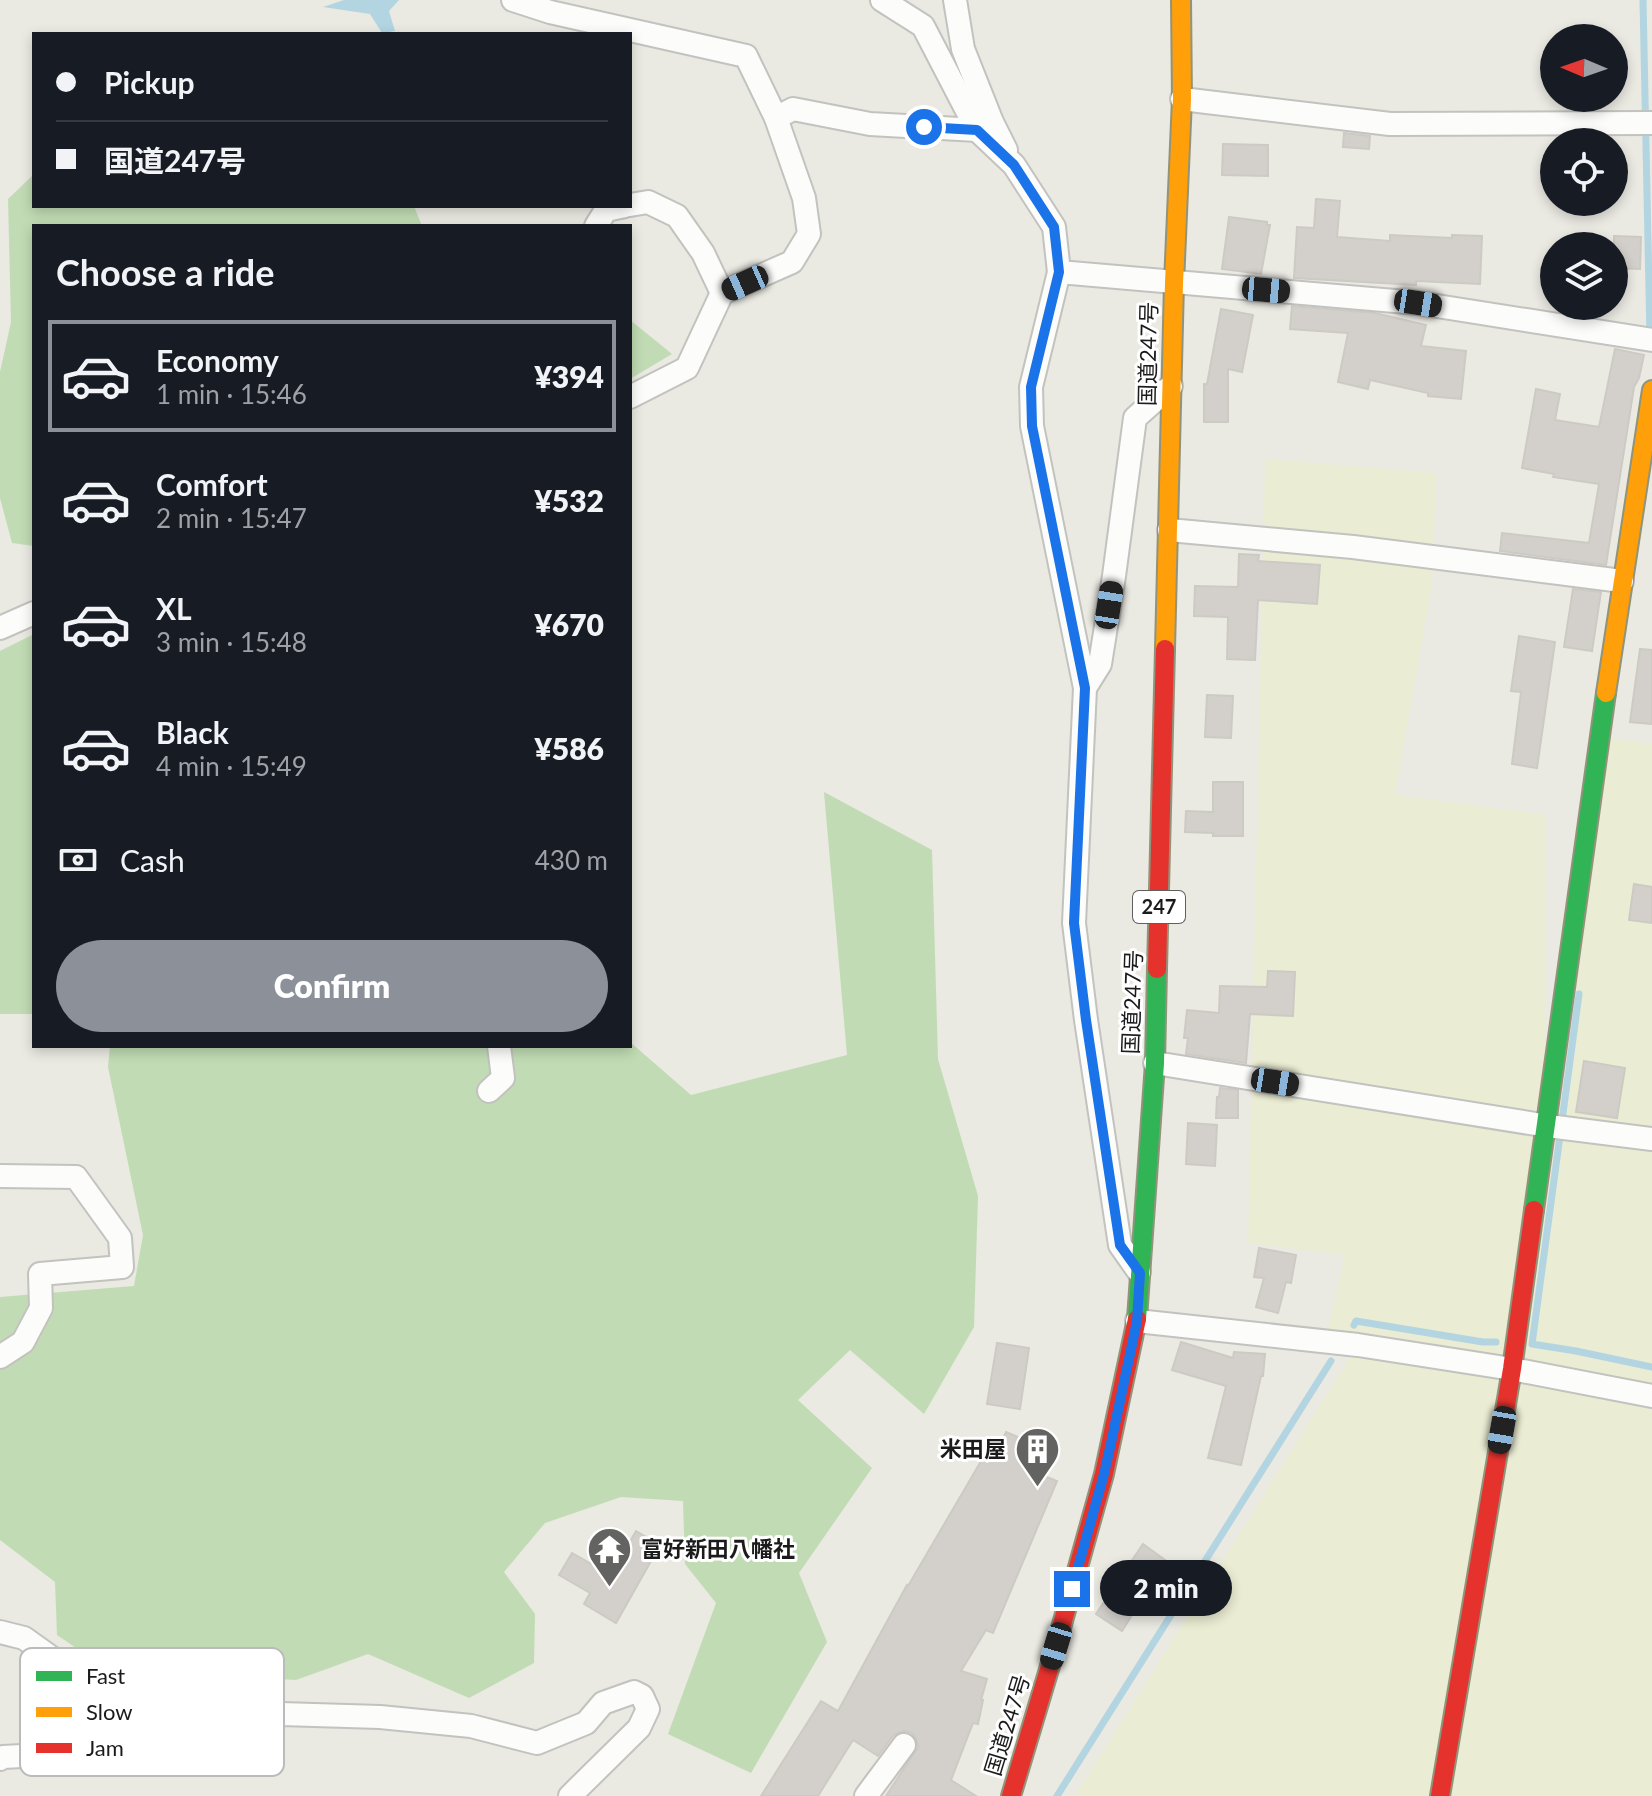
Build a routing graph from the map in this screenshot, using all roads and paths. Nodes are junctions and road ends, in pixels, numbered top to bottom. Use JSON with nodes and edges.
{"nodes":[{"id":1,"x":513,"y":0,"type":"edge"},
{"id":2,"x":882,"y":0,"type":"edge"},
{"id":3,"x":955,"y":0,"type":"edge"},
{"id":4,"x":1181,"y":0,"type":"edge"},
{"id":5,"x":1182,"y":99,"type":"junction"},
{"id":6,"x":776,"y":118,"type":"junction"},
{"id":7,"x":1652,"y":123,"type":"edge"},
{"id":8,"x":977,"y":130,"type":"junction"},
{"id":9,"x":1014,"y":165,"type":"junction"},
{"id":10,"x":632,"y":205,"type":"edge"},
{"id":11,"x":617,"y":208,"type":"edge"},
{"id":12,"x":597,"y":224,"type":"edge"},
{"id":13,"x":1059,"y":272,"type":"junction"},
{"id":14,"x":1174,"y":283,"type":"junction"},
{"id":15,"x":722,"y":293,"type":"junction"},
{"id":16,"x":1643,"y":339,"type":"edge"},
{"id":17,"x":1171,"y":386,"type":"junction"},
{"id":18,"x":1652,"y":390,"type":"edge"},
{"id":19,"x":632,"y":396,"type":"edge"},
{"id":20,"x":1169,"y":530,"type":"junction"},
{"id":21,"x":1622,"y":581,"type":"junction"},
{"id":22,"x":32,"y":614,"type":"edge"},
{"id":23,"x":0,"y":628,"type":"edge"},
{"id":24,"x":1085,"y":688,"type":"junction"},
{"id":25,"x":499,"y":1048,"type":"edge"},
{"id":26,"x":1155,"y":1063,"type":"junction"},
{"id":27,"x":489,"y":1091,"type":"dead end"},
{"id":28,"x":1547,"y":1126,"type":"junction"},
{"id":29,"x":1652,"y":1139,"type":"edge"},
{"id":30,"x":0,"y":1176,"type":"edge"},
{"id":31,"x":1140,"y":1273,"type":"junction"},
{"id":32,"x":1137,"y":1321,"type":"junction"},
{"id":33,"x":0,"y":1357,"type":"edge"},
{"id":34,"x":1512,"y":1369,"type":"junction"},
{"id":35,"x":1652,"y":1396,"type":"edge"},
{"id":36,"x":0,"y":1632,"type":"edge"},
{"id":37,"x":38,"y":1648,"type":"edge"},
{"id":38,"x":284,"y":1714,"type":"edge"},
{"id":39,"x":904,"y":1745,"type":"dead end"},
{"id":40,"x":20,"y":1756,"type":"edge"},
{"id":41,"x":0,"y":1759,"type":"edge"},
{"id":42,"x":570,"y":1796,"type":"edge"},
{"id":43,"x":866,"y":1796,"type":"edge"},
{"id":44,"x":1011,"y":1796,"type":"edge"},
{"id":45,"x":1440,"y":1796,"type":"edge"}],
"edges":[{"from":1,"to":6,"type":"street"},
{"from":2,"to":8,"type":"street"},
{"from":3,"to":9,"type":"street"},
{"from":4,"to":5,"type":"main road","name":"国道247号","number":"247"},
{"from":5,"to":7,"type":"street"},
{"from":5,"to":14,"type":"main road","name":"国道247号","number":"247"},
{"from":6,"to":8,"type":"street"},
{"from":6,"to":15,"type":"street"},
{"from":8,"to":9,"type":"street"},
{"from":9,"to":13,"type":"street"},
{"from":10,"to":15,"type":"street"},
{"from":11,"to":12,"type":"street"},
{"from":13,"to":14,"type":"street"},
{"from":13,"to":24,"type":"street"},
{"from":14,"to":16,"type":"street"},
{"from":14,"to":17,"type":"main road","name":"国道247号","number":"247"},
{"from":15,"to":19,"type":"street"},
{"from":17,"to":20,"type":"main road","name":"国道247号","number":"247"},
{"from":17,"to":24,"type":"street"},
{"from":18,"to":21,"type":"main road"},
{"from":20,"to":21,"type":"street"},
{"from":20,"to":26,"type":"main road","name":"国道247号","number":"247"},
{"from":21,"to":28,"type":"main road"},
{"from":22,"to":23,"type":"street"},
{"from":24,"to":31,"type":"street"},
{"from":25,"to":27,"type":"street"},
{"from":26,"to":28,"type":"street"},
{"from":26,"to":31,"type":"main road","name":"国道247号","number":"247"},
{"from":28,"to":29,"type":"street"},
{"from":28,"to":34,"type":"main road"},
{"from":30,"to":33,"type":"street"},
{"from":31,"to":32,"type":"main road","name":"国道247号","number":"247"},
{"from":32,"to":34,"type":"street"},
{"from":32,"to":44,"type":"main road","name":"国道247号","number":"247"},
{"from":34,"to":35,"type":"street"},
{"from":34,"to":45,"type":"main road"},
{"from":36,"to":37,"type":"street"},
{"from":38,"to":42,"type":"street"},
{"from":39,"to":43,"type":"street"},
{"from":40,"to":41,"type":"street"}]}
